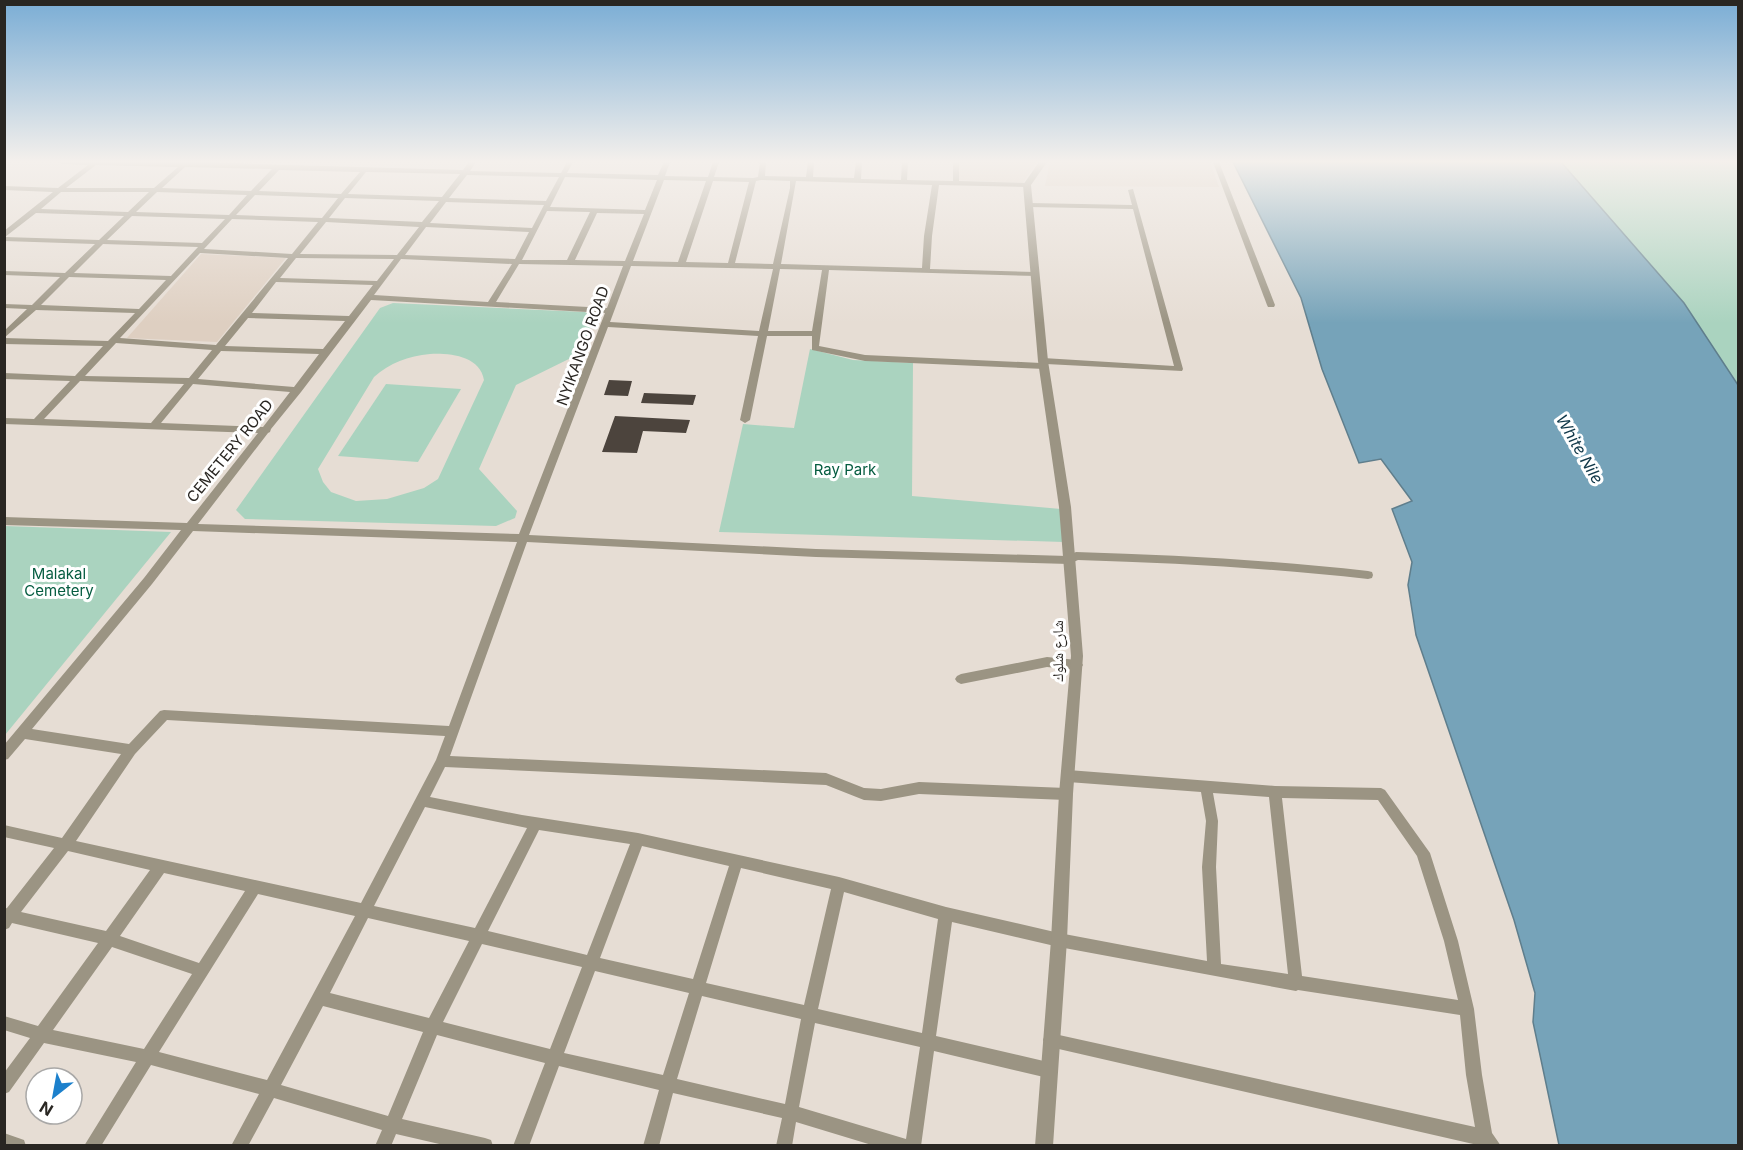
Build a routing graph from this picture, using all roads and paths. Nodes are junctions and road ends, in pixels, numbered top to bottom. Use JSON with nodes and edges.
{"nodes":[{"id":1,"x":130,"y":215,"type":"edge"},
{"id":2,"x":30,"y":216,"type":"edge"},
{"id":3,"x":152,"y":216,"type":"edge"},
{"id":4,"x":328,"y":216,"type":"edge"},
{"id":5,"x":432,"y":216,"type":"edge"},
{"id":6,"x":542,"y":216,"type":"edge"},
{"id":7,"x":592,"y":216,"type":"edge"},
{"id":8,"x":646,"y":216,"type":"edge"},
{"id":9,"x":697,"y":216,"type":"edge"},
{"id":10,"x":746,"y":216,"type":"edge"},
{"id":11,"x":788,"y":216,"type":"edge"},
{"id":12,"x":931,"y":216,"type":"edge"},
{"id":13,"x":1031,"y":216,"type":"edge"},
{"id":14,"x":1138,"y":216,"type":"edge"},
{"id":15,"x":1237,"y":216,"type":"edge"},
{"id":16,"x":231,"y":218,"type":"junction"},
{"id":17,"x":324,"y":220,"type":"junction"},
{"id":18,"x":425,"y":225,"type":"junction"},
{"id":19,"x":535,"y":230,"type":"junction"},
{"id":20,"x":4,"y":237,"type":"edge"},
{"id":21,"x":101,"y":243,"type":"junction"},
{"id":22,"x":200,"y":248,"type":"junction"},
{"id":23,"x":294,"y":256,"type":"junction"},
{"id":24,"x":399,"y":257,"type":"junction"},
{"id":25,"x":517,"y":262,"type":"junction"},
{"id":26,"x":570,"y":263,"type":"junction"},
{"id":27,"x":627,"y":264,"type":"junction"},
{"id":28,"x":681,"y":265,"type":"junction"},
{"id":29,"x":731,"y":265,"type":"junction"},
{"id":30,"x":778,"y":266,"type":"junction"},
{"id":31,"x":826,"y":267,"type":"junction"},
{"id":32,"x":926,"y":270,"type":"junction"},
{"id":33,"x":4,"y":273,"type":"edge"},
{"id":34,"x":68,"y":274,"type":"junction"},
{"id":35,"x":1034,"y":274,"type":"junction"},
{"id":36,"x":172,"y":278,"type":"junction"},
{"id":37,"x":275,"y":280,"type":"junction"},
{"id":38,"x":379,"y":283,"type":"junction"},
{"id":39,"x":368,"y":297,"type":"junction"},
{"id":40,"x":490,"y":305,"type":"junction"},
{"id":41,"x":1271,"y":305,"type":"dead end"},
{"id":42,"x":4,"y":306,"type":"edge"},
{"id":43,"x":35,"y":307,"type":"junction"},
{"id":44,"x":140,"y":311,"type":"junction"},
{"id":45,"x":610,"y":311,"type":"junction"},
{"id":46,"x":245,"y":315,"type":"junction"},
{"id":47,"x":352,"y":319,"type":"junction"},
{"id":48,"x":605,"y":324,"type":"junction"},
{"id":49,"x":763,"y":333,"type":"junction"},
{"id":50,"x":816,"y":334,"type":"junction"},
{"id":51,"x":4,"y":336,"type":"edge"},
{"id":52,"x":4,"y":341,"type":"edge"},
{"id":53,"x":111,"y":342,"type":"junction"},
{"id":54,"x":219,"y":348,"type":"junction"},
{"id":55,"x":327,"y":352,"type":"junction"},
{"id":56,"x":1043,"y":363,"type":"junction"},
{"id":57,"x":4,"y":376,"type":"edge"},
{"id":58,"x":75,"y":380,"type":"junction"},
{"id":59,"x":191,"y":381,"type":"junction"},
{"id":60,"x":298,"y":390,"type":"junction"},
{"id":61,"x":744,"y":420,"type":"dead end"},
{"id":62,"x":4,"y":421,"type":"edge"},
{"id":63,"x":36,"y":422,"type":"junction"},
{"id":64,"x":154,"y":426,"type":"junction"},
{"id":65,"x":267,"y":430,"type":"junction"},
{"id":66,"x":4,"y":521,"type":"edge"},
{"id":67,"x":189,"y":526,"type":"junction"},
{"id":68,"x":523,"y":538,"type":"junction"},
{"id":69,"x":1069,"y":560,"type":"junction"},
{"id":70,"x":1368,"y":575,"type":"dead end"},
{"id":71,"x":1077,"y":665,"type":"junction"},
{"id":72,"x":961,"y":679,"type":"dead end"},
{"id":73,"x":452,"y":731,"type":"junction"},
{"id":74,"x":22,"y":733,"type":"junction"},
{"id":75,"x":131,"y":750,"type":"junction"},
{"id":76,"x":4,"y":755,"type":"edge"},
{"id":77,"x":441,"y":761,"type":"junction"},
{"id":78,"x":1068,"y":776,"type":"junction"},
{"id":79,"x":1206,"y":786,"type":"junction"},
{"id":80,"x":1275,"y":792,"type":"junction"},
{"id":81,"x":1066,"y":794,"type":"junction"},
{"id":82,"x":422,"y":801,"type":"junction"},
{"id":83,"x":536,"y":823,"type":"junction"},
{"id":84,"x":4,"y":831,"type":"edge"},
{"id":85,"x":638,"y":839,"type":"junction"},
{"id":86,"x":65,"y":845,"type":"junction"},
{"id":87,"x":737,"y":861,"type":"junction"},
{"id":88,"x":161,"y":866,"type":"junction"},
{"id":89,"x":839,"y":884,"type":"junction"},
{"id":90,"x":254,"y":888,"type":"junction"},
{"id":91,"x":362,"y":912,"type":"junction"},
{"id":92,"x":946,"y":914,"type":"junction"},
{"id":93,"x":6,"y":918,"type":"edge"},
{"id":94,"x":478,"y":936,"type":"junction"},
{"id":95,"x":109,"y":939,"type":"junction"},
{"id":96,"x":1059,"y":940,"type":"junction"},
{"id":97,"x":591,"y":962,"type":"junction"},
{"id":98,"x":1214,"y":970,"type":"junction"},
{"id":99,"x":202,"y":971,"type":"junction"},
{"id":100,"x":1296,"y":984,"type":"junction"},
{"id":101,"x":700,"y":988,"type":"junction"},
{"id":102,"x":320,"y":998,"type":"junction"},
{"id":103,"x":1467,"y":1009,"type":"junction"},
{"id":104,"x":810,"y":1013,"type":"junction"},
{"id":105,"x":4,"y":1023,"type":"edge"},
{"id":106,"x":434,"y":1026,"type":"junction"},
{"id":107,"x":43,"y":1035,"type":"junction"},
{"id":108,"x":927,"y":1041,"type":"junction"},
{"id":109,"x":1050,"y":1041,"type":"junction"},
{"id":110,"x":148,"y":1057,"type":"junction"},
{"id":111,"x":555,"y":1058,"type":"junction"},
{"id":112,"x":1048,"y":1070,"type":"junction"},
{"id":113,"x":668,"y":1083,"type":"junction"},
{"id":114,"x":4,"y":1087,"type":"edge"},
{"id":115,"x":270,"y":1089,"type":"junction"},
{"id":116,"x":792,"y":1113,"type":"junction"},
{"id":117,"x":392,"y":1125,"type":"junction"},
{"id":118,"x":4,"y":1141,"type":"edge"},
{"id":119,"x":1489,"y":1141,"type":"edge"},
{"id":120,"x":18,"y":1146,"type":"edge"},
{"id":121,"x":92,"y":1146,"type":"edge"},
{"id":122,"x":239,"y":1146,"type":"edge"},
{"id":123,"x":384,"y":1146,"type":"edge"},
{"id":124,"x":485,"y":1146,"type":"edge"},
{"id":125,"x":521,"y":1146,"type":"edge"},
{"id":126,"x":651,"y":1146,"type":"edge"},
{"id":127,"x":784,"y":1146,"type":"edge"},
{"id":128,"x":903,"y":1146,"type":"edge"},
{"id":129,"x":913,"y":1146,"type":"edge"},
{"id":130,"x":1044,"y":1146,"type":"edge"}],
"edges":[{"from":1,"to":21,"type":"street"},
{"from":2,"to":20,"type":"street"},
{"from":3,"to":16,"type":"street"},
{"from":4,"to":17,"type":"street"},
{"from":5,"to":18,"type":"street","name":"CEMETERY ROAD"},
{"from":6,"to":19,"type":"street"},
{"from":7,"to":26,"type":"street"},
{"from":8,"to":27,"type":"street","name":"NYIKANGO ROAD"},
{"from":9,"to":28,"type":"street"},
{"from":10,"to":29,"type":"street"},
{"from":11,"to":30,"type":"street"},
{"from":12,"to":32,"type":"street"},
{"from":13,"to":35,"type":"street","name":"شارع شلوك"},
{"from":14,"to":56,"type":"street"},
{"from":15,"to":41,"type":"street"},
{"from":16,"to":17,"type":"street"},
{"from":16,"to":22,"type":"street"},
{"from":17,"to":18,"type":"street"},
{"from":17,"to":23,"type":"street"},
{"from":18,"to":19,"type":"street"},
{"from":18,"to":24,"type":"street","name":"CEMETERY ROAD"},
{"from":19,"to":25,"type":"street"},
{"from":20,"to":21,"type":"street"},
{"from":21,"to":22,"type":"street"},
{"from":21,"to":34,"type":"street"},
{"from":22,"to":23,"type":"street"},
{"from":22,"to":36,"type":"street"},
{"from":23,"to":24,"type":"street"},
{"from":23,"to":37,"type":"street"},
{"from":24,"to":25,"type":"street"},
{"from":24,"to":38,"type":"street","name":"CEMETERY ROAD"},
{"from":25,"to":26,"type":"street"},
{"from":25,"to":40,"type":"street"},
{"from":26,"to":27,"type":"street"},
{"from":27,"to":28,"type":"street"},
{"from":27,"to":45,"type":"street","name":"NYIKANGO ROAD"},
{"from":28,"to":29,"type":"street"},
{"from":29,"to":30,"type":"street"},
{"from":30,"to":31,"type":"street"},
{"from":30,"to":49,"type":"street"},
{"from":31,"to":32,"type":"street"},
{"from":31,"to":50,"type":"street"},
{"from":32,"to":35,"type":"street"},
{"from":33,"to":34,"type":"street"},
{"from":34,"to":36,"type":"street"},
{"from":34,"to":43,"type":"street"},
{"from":35,"to":56,"type":"street","name":"شارع شلوك"},
{"from":36,"to":44,"type":"street"},
{"from":37,"to":38,"type":"street"},
{"from":37,"to":46,"type":"street"},
{"from":38,"to":39,"type":"street","name":"CEMETERY ROAD"},
{"from":39,"to":40,"type":"street"},
{"from":39,"to":47,"type":"street","name":"CEMETERY ROAD"},
{"from":40,"to":45,"type":"street"},
{"from":42,"to":43,"type":"street"},
{"from":43,"to":44,"type":"street"},
{"from":43,"to":51,"type":"street"},
{"from":44,"to":53,"type":"street"},
{"from":45,"to":48,"type":"street","name":"NYIKANGO ROAD"},
{"from":46,"to":47,"type":"street"},
{"from":46,"to":54,"type":"street"},
{"from":47,"to":55,"type":"street","name":"CEMETERY ROAD"},
{"from":48,"to":49,"type":"street"},
{"from":48,"to":68,"type":"street","name":"NYIKANGO ROAD"},
{"from":49,"to":50,"type":"street"},
{"from":49,"to":61,"type":"street"},
{"from":50,"to":56,"type":"street"},
{"from":52,"to":53,"type":"street"},
{"from":53,"to":54,"type":"street"},
{"from":53,"to":58,"type":"street"},
{"from":54,"to":55,"type":"street"},
{"from":54,"to":59,"type":"street"},
{"from":55,"to":60,"type":"street","name":"CEMETERY ROAD"},
{"from":56,"to":69,"type":"street","name":"شارع شلوك"},
{"from":57,"to":58,"type":"street"},
{"from":58,"to":59,"type":"street"},
{"from":58,"to":63,"type":"street"},
{"from":59,"to":60,"type":"street"},
{"from":59,"to":64,"type":"street"},
{"from":60,"to":65,"type":"street","name":"CEMETERY ROAD"},
{"from":62,"to":63,"type":"street"},
{"from":63,"to":64,"type":"street"},
{"from":64,"to":65,"type":"street"},
{"from":65,"to":67,"type":"street","name":"CEMETERY ROAD"},
{"from":66,"to":67,"type":"street"},
{"from":67,"to":68,"type":"street"},
{"from":67,"to":74,"type":"street","name":"CEMETERY ROAD"},
{"from":68,"to":69,"type":"street"},
{"from":68,"to":73,"type":"street","name":"NYIKANGO ROAD"},
{"from":69,"to":70,"type":"street"},
{"from":69,"to":71,"type":"street","name":"شارع شلوك"},
{"from":71,"to":72,"type":"street"},
{"from":71,"to":78,"type":"street","name":"شارع شلوك"},
{"from":73,"to":75,"type":"street"},
{"from":73,"to":77,"type":"street","name":"NYIKANGO ROAD"},
{"from":74,"to":75,"type":"street"},
{"from":74,"to":76,"type":"street","name":"CEMETERY ROAD"},
{"from":75,"to":86,"type":"street"},
{"from":77,"to":81,"type":"street"},
{"from":77,"to":82,"type":"street","name":"NYIKANGO ROAD"},
{"from":78,"to":79,"type":"street"},
{"from":78,"to":81,"type":"street","name":"شارع شلوك"},
{"from":79,"to":80,"type":"street"},
{"from":79,"to":98,"type":"street"},
{"from":80,"to":100,"type":"street"},
{"from":80,"to":103,"type":"street"},
{"from":81,"to":96,"type":"street","name":"شارع شلوك"},
{"from":82,"to":83,"type":"street"},
{"from":82,"to":91,"type":"street","name":"NYIKANGO ROAD"},
{"from":83,"to":85,"type":"street"},
{"from":83,"to":94,"type":"street"},
{"from":84,"to":86,"type":"street"},
{"from":85,"to":87,"type":"street"},
{"from":85,"to":97,"type":"street"},
{"from":86,"to":88,"type":"street"},
{"from":86,"to":93,"type":"street"},
{"from":87,"to":89,"type":"street"},
{"from":87,"to":101,"type":"street"},
{"from":88,"to":90,"type":"street"},
{"from":88,"to":95,"type":"street"},
{"from":89,"to":92,"type":"street"},
{"from":89,"to":104,"type":"street"},
{"from":90,"to":91,"type":"street"},
{"from":90,"to":99,"type":"street"},
{"from":91,"to":94,"type":"street"},
{"from":91,"to":102,"type":"street","name":"NYIKANGO ROAD"},
{"from":92,"to":96,"type":"street"},
{"from":92,"to":108,"type":"street"},
{"from":93,"to":95,"type":"street"},
{"from":94,"to":97,"type":"street"},
{"from":94,"to":106,"type":"street"},
{"from":95,"to":99,"type":"street"},
{"from":95,"to":107,"type":"street"},
{"from":96,"to":98,"type":"street"},
{"from":96,"to":109,"type":"street","name":"شارع شلوك"},
{"from":97,"to":101,"type":"street"},
{"from":97,"to":111,"type":"street"},
{"from":98,"to":100,"type":"street"},
{"from":99,"to":110,"type":"street"},
{"from":100,"to":103,"type":"street"},
{"from":101,"to":104,"type":"street"},
{"from":101,"to":113,"type":"street"},
{"from":102,"to":106,"type":"street"},
{"from":102,"to":115,"type":"street","name":"NYIKANGO ROAD"},
{"from":103,"to":119,"type":"street"},
{"from":104,"to":108,"type":"street"},
{"from":104,"to":116,"type":"street"},
{"from":105,"to":107,"type":"street"},
{"from":106,"to":111,"type":"street"},
{"from":106,"to":117,"type":"street"},
{"from":107,"to":110,"type":"street"},
{"from":107,"to":114,"type":"street"},
{"from":108,"to":112,"type":"street"},
{"from":108,"to":129,"type":"street"},
{"from":109,"to":112,"type":"street","name":"شارع شلوك"},
{"from":109,"to":119,"type":"street"},
{"from":110,"to":115,"type":"street"},
{"from":110,"to":121,"type":"street"},
{"from":111,"to":113,"type":"street"},
{"from":111,"to":125,"type":"street"},
{"from":112,"to":130,"type":"street","name":"شارع شلوك"},
{"from":113,"to":116,"type":"street"},
{"from":113,"to":126,"type":"street"},
{"from":115,"to":117,"type":"street"},
{"from":115,"to":122,"type":"street","name":"NYIKANGO ROAD"},
{"from":116,"to":127,"type":"street"},
{"from":116,"to":128,"type":"street"},
{"from":117,"to":123,"type":"street"},
{"from":117,"to":124,"type":"street"},
{"from":118,"to":120,"type":"street"}]}
